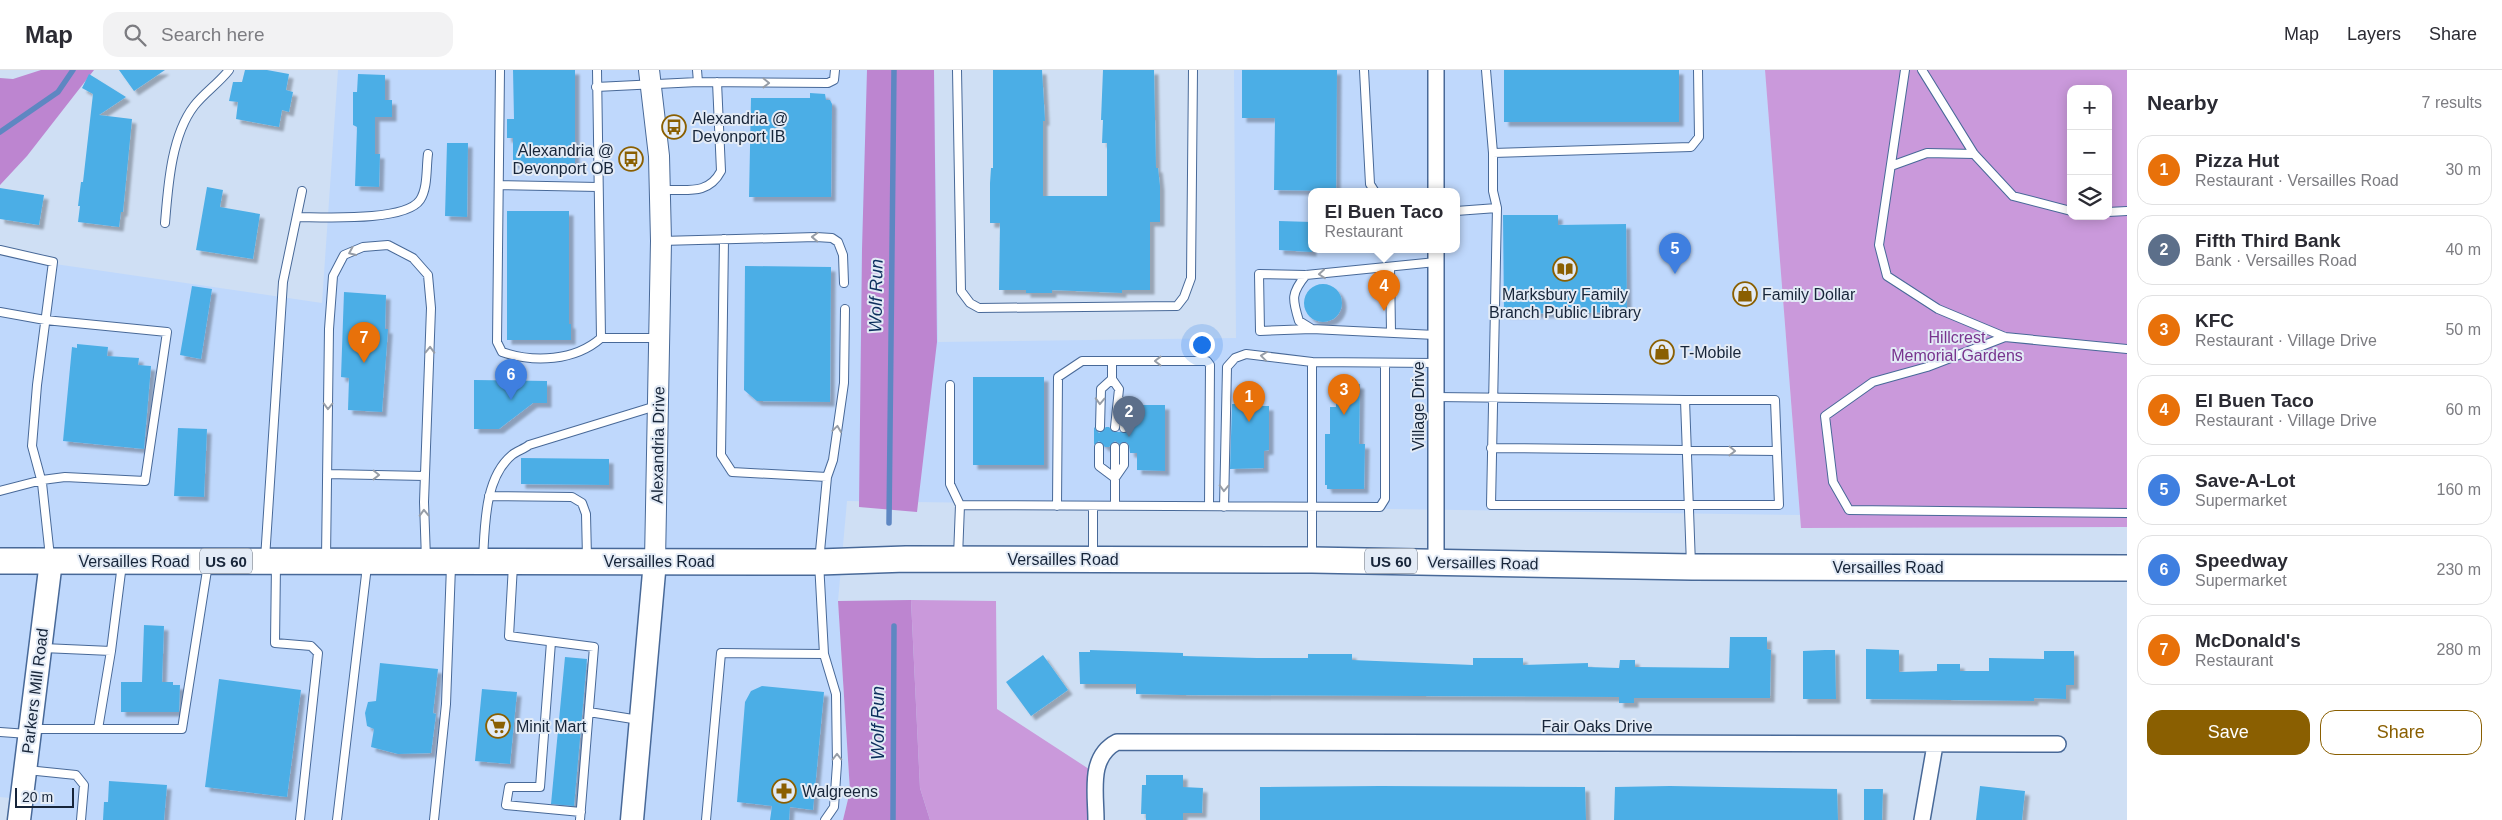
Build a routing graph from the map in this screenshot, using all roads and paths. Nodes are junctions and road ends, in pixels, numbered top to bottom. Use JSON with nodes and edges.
{"nodes":[{"id":1,"x":230,"y":70,"type":"edge"},
{"id":2,"x":500,"y":70,"type":"edge"},
{"id":3,"x":597,"y":70,"type":"edge"},
{"id":4,"x":697,"y":70,"type":"edge"},
{"id":5,"x":835,"y":70,"type":"edge"},
{"id":6,"x":956,"y":70,"type":"edge"},
{"id":7,"x":1193,"y":70,"type":"edge"},
{"id":8,"x":1364,"y":70,"type":"edge"},
{"id":9,"x":1436,"y":70,"type":"edge"},
{"id":10,"x":1486,"y":70,"type":"edge"},
{"id":11,"x":1698,"y":70,"type":"edge"},
{"id":12,"x":1905,"y":70,"type":"edge"},
{"id":13,"x":1922,"y":70,"type":"edge"},
{"id":14,"x":650,"y":78,"type":"edge"},
{"id":15,"x":698,"y":82,"type":"junction"},
{"id":16,"x":717,"y":82,"type":"junction"},
{"id":17,"x":596,"y":87,"type":"junction"},
{"id":18,"x":1493,"y":153,"type":"junction"},
{"id":19,"x":428,"y":154,"type":"dead end"},
{"id":20,"x":1974,"y":154,"type":"junction"},
{"id":21,"x":1891,"y":166,"type":"junction"},
{"id":22,"x":499,"y":185,"type":"junction"},
{"id":23,"x":598,"y":187,"type":"junction"},
{"id":24,"x":1372,"y":188,"type":"edge"},
{"id":25,"x":1436,"y":188,"type":"edge"},
{"id":26,"x":660,"y":190,"type":"junction"},
{"id":27,"x":302,"y":191,"type":"dead end"},
{"id":28,"x":1497,"y":208,"type":"junction"},
{"id":29,"x":2067,"y":210,"type":"edge"},
{"id":30,"x":1460,"y":211,"type":"edge"},
{"id":31,"x":2127,"y":211,"type":"edge"},
{"id":32,"x":2112,"y":212,"type":"edge"},
{"id":33,"x":297,"y":216,"type":"junction"},
{"id":34,"x":164,"y":223,"type":"dead end"},
{"id":35,"x":724,"y":239,"type":"junction"},
{"id":36,"x":661,"y":241,"type":"junction"},
{"id":37,"x":0,"y":250,"type":"edge"},
{"id":38,"x":1436,"y":256,"type":"edge"},
{"id":39,"x":1390,"y":267,"type":"junction"},
{"id":40,"x":1306,"y":275,"type":"junction"},
{"id":41,"x":844,"y":283,"type":"dead end"},
{"id":42,"x":845,"y":309,"type":"dead end"},
{"id":43,"x":0,"y":312,"type":"edge"},
{"id":44,"x":45,"y":320,"type":"junction"},
{"id":45,"x":1312,"y":329,"type":"junction"},
{"id":46,"x":1391,"y":332,"type":"junction"},
{"id":47,"x":1435,"y":334,"type":"junction"},
{"id":48,"x":2005,"y":337,"type":"junction"},
{"id":49,"x":601,"y":338,"type":"junction"},
{"id":50,"x":660,"y":338,"type":"junction"},
{"id":51,"x":2127,"y":349,"type":"edge"},
{"id":52,"x":1112,"y":361,"type":"junction"},
{"id":53,"x":1312,"y":362,"type":"junction"},
{"id":54,"x":1385,"y":363,"type":"junction"},
{"id":55,"x":1436,"y":363,"type":"junction"},
{"id":56,"x":1112,"y":379,"type":"junction"},
{"id":57,"x":950,"y":385,"type":"dead end"},
{"id":58,"x":1119,"y":389,"type":"junction"},
{"id":59,"x":1435,"y":397,"type":"junction"},
{"id":60,"x":1493,"y":398,"type":"junction"},
{"id":61,"x":1685,"y":400,"type":"junction"},
{"id":62,"x":659,"y":405,"type":"junction"},
{"id":63,"x":1100,"y":427,"type":"dead end"},
{"id":64,"x":1115,"y":427,"type":"dead end"},
{"id":65,"x":1124,"y":428,"type":"dead end"},
{"id":66,"x":1099,"y":447,"type":"dead end"},
{"id":67,"x":1115,"y":447,"type":"dead end"},
{"id":68,"x":1124,"y":447,"type":"dead end"},
{"id":69,"x":1491,"y":448,"type":"junction"},
{"id":70,"x":1686,"y":450,"type":"junction"},
{"id":71,"x":1777,"y":451,"type":"junction"},
{"id":72,"x":327,"y":474,"type":"junction"},
{"id":73,"x":425,"y":476,"type":"junction"},
{"id":74,"x":827,"y":477,"type":"junction"},
{"id":75,"x":1115,"y":478,"type":"junction"},
{"id":76,"x":42,"y":480,"type":"junction"},
{"id":77,"x":0,"y":491,"type":"edge"},
{"id":78,"x":489,"y":496,"type":"junction"},
{"id":79,"x":960,"y":505,"type":"junction"},
{"id":80,"x":1688,"y":505,"type":"junction"},
{"id":81,"x":1057,"y":506,"type":"junction"},
{"id":82,"x":1092,"y":506,"type":"junction"},
{"id":83,"x":1115,"y":506,"type":"junction"},
{"id":84,"x":1209,"y":506,"type":"junction"},
{"id":85,"x":1224,"y":507,"type":"junction"},
{"id":86,"x":1313,"y":507,"type":"junction"},
{"id":87,"x":2127,"y":513,"type":"edge"},
{"id":88,"x":958,"y":559,"type":"junction"},
{"id":89,"x":1093,"y":559,"type":"junction"},
{"id":90,"x":1312,"y":560,"type":"junction"},
{"id":91,"x":0,"y":561,"type":"edge"},
{"id":92,"x":122,"y":561,"type":"junction"},
{"id":93,"x":271,"y":561,"type":"junction"},
{"id":94,"x":326,"y":561,"type":"junction"},
{"id":95,"x":367,"y":561,"type":"junction"},
{"id":96,"x":426,"y":561,"type":"junction"},
{"id":97,"x":451,"y":561,"type":"junction"},
{"id":98,"x":483,"y":561,"type":"junction"},
{"id":99,"x":513,"y":561,"type":"junction"},
{"id":100,"x":587,"y":561,"type":"junction"},
{"id":101,"x":655,"y":561,"type":"junction"},
{"id":102,"x":51,"y":562,"type":"junction"},
{"id":103,"x":208,"y":562,"type":"junction"},
{"id":104,"x":819,"y":562,"type":"junction"},
{"id":105,"x":1436,"y":562,"type":"junction"},
{"id":106,"x":1692,"y":567,"type":"junction"},
{"id":107,"x":2127,"y":568,"type":"edge"},
{"id":108,"x":551,"y":642,"type":"junction"},
{"id":109,"x":41,"y":648,"type":"junction"},
{"id":110,"x":111,"y":651,"type":"junction"},
{"id":111,"x":824,"y":654,"type":"junction"},
{"id":112,"x":589,"y":712,"type":"junction"},
{"id":113,"x":641,"y":721,"type":"junction"},
{"id":114,"x":98,"y":729,"type":"junction"},
{"id":115,"x":0,"y":732,"type":"edge"},
{"id":116,"x":31,"y":732,"type":"junction"},
{"id":117,"x":2058,"y":744,"type":"dead end"},
{"id":118,"x":1935,"y":745,"type":"junction"},
{"id":119,"x":25,"y":770,"type":"junction"},
{"id":120,"x":580,"y":816,"type":"edge"},
{"id":121,"x":19,"y":820,"type":"edge"},
{"id":122,"x":81,"y":820,"type":"edge"},
{"id":123,"x":300,"y":820,"type":"edge"},
{"id":124,"x":337,"y":820,"type":"edge"},
{"id":125,"x":434,"y":820,"type":"edge"},
{"id":126,"x":632,"y":820,"type":"edge"},
{"id":127,"x":706,"y":820,"type":"edge"},
{"id":128,"x":825,"y":820,"type":"edge"},
{"id":129,"x":1096,"y":820,"type":"edge"},
{"id":130,"x":1922,"y":820,"type":"edge"}],
"edges":[{"from":1,"to":34,"type":"lane"},
{"from":2,"to":22,"type":"lane"},
{"from":3,"to":17,"type":"lane"},
{"from":4,"to":15,"type":"lane"},
{"from":16,"to":5,"type":"lane","one_way":true},
{"from":6,"to":7,"type":"lane"},
{"from":8,"to":24,"type":"lane"},
{"from":9,"to":25,"type":"street"},
{"from":10,"to":18,"type":"lane"},
{"from":11,"to":18,"type":"lane"},
{"from":12,"to":21,"type":"lane"},
{"from":13,"to":20,"type":"lane"},
{"from":14,"to":15,"type":"lane"},
{"from":14,"to":17,"type":"lane"},
{"from":14,"to":26,"type":"street","name":"Alexandria Drive"},
{"from":15,"to":16,"type":"lane"},
{"from":16,"to":26,"type":"lane"},
{"from":17,"to":23,"type":"lane"},
{"from":18,"to":28,"type":"lane"},
{"from":19,"to":33,"type":"lane"},
{"from":20,"to":21,"type":"lane"},
{"from":20,"to":29,"type":"lane"},
{"from":21,"to":48,"type":"lane"},
{"from":22,"to":23,"type":"lane"},
{"from":22,"to":49,"type":"lane"},
{"from":23,"to":49,"type":"lane"},
{"from":26,"to":36,"type":"street","name":"Alexandria Drive"},
{"from":27,"to":33,"type":"lane"},
{"from":28,"to":30,"type":"lane"},
{"from":28,"to":60,"type":"lane"},
{"from":31,"to":32,"type":"lane"},
{"from":33,"to":93,"type":"lane"},
{"from":35,"to":36,"type":"lane"},
{"from":41,"to":35,"type":"lane","one_way":true},
{"from":35,"to":74,"type":"lane"},
{"from":36,"to":50,"type":"street","name":"Alexandria Drive"},
{"from":37,"to":44,"type":"lane"},
{"from":38,"to":39,"type":"lane"},
{"from":38,"to":47,"type":"street","name":"Village Drive"},
{"from":39,"to":40,"type":"lane","one_way":true},
{"from":39,"to":46,"type":"lane"},
{"from":40,"to":45,"type":"lane"},
{"from":40,"to":45,"type":"lane"},
{"from":74,"to":42,"type":"lane","one_way":true},
{"from":43,"to":44,"type":"lane"},
{"from":44,"to":76,"type":"lane"},
{"from":44,"to":76,"type":"lane"},
{"from":45,"to":46,"type":"lane"},
{"from":46,"to":47,"type":"lane"},
{"from":47,"to":55,"type":"street","name":"Village Drive"},
{"from":48,"to":51,"type":"lane"},
{"from":48,"to":87,"type":"lane"},
{"from":49,"to":50,"type":"lane"},
{"from":50,"to":62,"type":"street","name":"Alexandria Drive"},
{"from":52,"to":56,"type":"lane"},
{"from":52,"to":81,"type":"lane"},
{"from":84,"to":52,"type":"lane","one_way":true},
{"from":53,"to":54,"type":"lane"},
{"from":53,"to":85,"type":"lane","one_way":true},
{"from":53,"to":86,"type":"lane"},
{"from":54,"to":55,"type":"lane"},
{"from":54,"to":86,"type":"lane"},
{"from":55,"to":59,"type":"street","name":"Village Drive"},
{"from":56,"to":58,"type":"lane"},
{"from":56,"to":63,"type":"lane","one_way":true},
{"from":57,"to":79,"type":"lane"},
{"from":58,"to":64,"type":"lane"},
{"from":58,"to":65,"type":"lane"},
{"from":59,"to":60,"type":"lane"},
{"from":59,"to":105,"type":"street","name":"Village Drive"},
{"from":60,"to":61,"type":"lane"},
{"from":60,"to":69,"type":"lane"},
{"from":61,"to":70,"type":"lane"},
{"from":61,"to":71,"type":"lane"},
{"from":62,"to":78,"type":"lane"},
{"from":62,"to":101,"type":"street","name":"Alexandria Drive"},
{"from":66,"to":75,"type":"lane"},
{"from":67,"to":75,"type":"lane"},
{"from":68,"to":75,"type":"lane"},
{"from":69,"to":70,"type":"lane"},
{"from":69,"to":80,"type":"lane"},
{"from":70,"to":71,"type":"lane","one_way":true},
{"from":70,"to":80,"type":"lane"},
{"from":71,"to":80,"type":"lane"},
{"from":72,"to":73,"type":"lane","one_way":true},
{"from":73,"to":72,"type":"lane","one_way":true},
{"from":72,"to":94,"type":"lane"},
{"from":96,"to":73,"type":"lane","one_way":true},
{"from":74,"to":104,"type":"lane"},
{"from":75,"to":83,"type":"lane"},
{"from":76,"to":77,"type":"lane"},
{"from":76,"to":102,"type":"lane"},
{"from":78,"to":98,"type":"lane"},
{"from":78,"to":100,"type":"lane"},
{"from":79,"to":81,"type":"lane"},
{"from":79,"to":88,"type":"lane"},
{"from":80,"to":106,"type":"lane"},
{"from":81,"to":82,"type":"lane"},
{"from":82,"to":83,"type":"lane"},
{"from":82,"to":89,"type":"lane"},
{"from":83,"to":84,"type":"lane"},
{"from":84,"to":85,"type":"lane"},
{"from":85,"to":86,"type":"lane"},
{"from":86,"to":90,"type":"lane"},
{"from":88,"to":89,"type":"main road","name":"Versailles Road","number":"US 60"},
{"from":88,"to":104,"type":"main road","name":"Versailles Road","number":"US 60"},
{"from":89,"to":90,"type":"main road","name":"Versailles Road","number":"US 60"},
{"from":90,"to":105,"type":"main road","name":"Versailles Road","number":"US 60"},
{"from":91,"to":102,"type":"main road","name":"Versailles Road","number":"US 60"},
{"from":92,"to":102,"type":"main road","name":"Versailles Road","number":"US 60"},
{"from":92,"to":103,"type":"main road","name":"Versailles Road","number":"US 60"},
{"from":92,"to":110,"type":"lane"},
{"from":93,"to":94,"type":"main road","name":"Versailles Road","number":"US 60"},
{"from":93,"to":103,"type":"main road","name":"Versailles Road","number":"US 60"},
{"from":93,"to":123,"type":"lane"},
{"from":94,"to":95,"type":"main road","name":"Versailles Road","number":"US 60"},
{"from":95,"to":96,"type":"main road","name":"Versailles Road","number":"US 60"},
{"from":95,"to":124,"type":"lane"},
{"from":96,"to":97,"type":"main road","name":"Versailles Road","number":"US 60"},
{"from":97,"to":98,"type":"main road","name":"Versailles Road","number":"US 60"},
{"from":97,"to":125,"type":"lane"},
{"from":98,"to":99,"type":"main road","name":"Versailles Road","number":"US 60"},
{"from":99,"to":100,"type":"main road","name":"Versailles Road","number":"US 60"},
{"from":99,"to":108,"type":"lane"},
{"from":100,"to":101,"type":"main road","name":"Versailles Road","number":"US 60"},
{"from":101,"to":104,"type":"main road","name":"Versailles Road","number":"US 60"},
{"from":101,"to":113,"type":"main road","name":"Alexandria Drive"},
{"from":102,"to":109,"type":"main road","name":"Parkers Mill Road"},
{"from":103,"to":114,"type":"lane"},
{"from":104,"to":111,"type":"lane"},
{"from":105,"to":106,"type":"main road","name":"Versailles Road","number":"US 60"},
{"from":106,"to":107,"type":"main road","name":"Versailles Road","number":"US 60"},
{"from":108,"to":112,"type":"lane"},
{"from":108,"to":120,"type":"lane"},
{"from":109,"to":110,"type":"lane"},
{"from":109,"to":116,"type":"main road","name":"Parkers Mill Road"},
{"from":110,"to":114,"type":"lane"},
{"from":111,"to":127,"type":"lane"},
{"from":128,"to":111,"type":"lane","one_way":true},
{"from":112,"to":113,"type":"lane"},
{"from":112,"to":120,"type":"lane"},
{"from":113,"to":126,"type":"main road","name":"Alexandria Drive"},
{"from":114,"to":116,"type":"lane"},
{"from":115,"to":116,"type":"lane"},
{"from":116,"to":119,"type":"main road","name":"Parkers Mill Road"},
{"from":117,"to":118,"type":"street","name":"Fair Oaks Drive"},
{"from":118,"to":129,"type":"street","name":"Fair Oaks Drive"},
{"from":118,"to":130,"type":"street"},
{"from":119,"to":121,"type":"main road","name":"Parkers Mill Road"},
{"from":119,"to":122,"type":"lane"}]}
